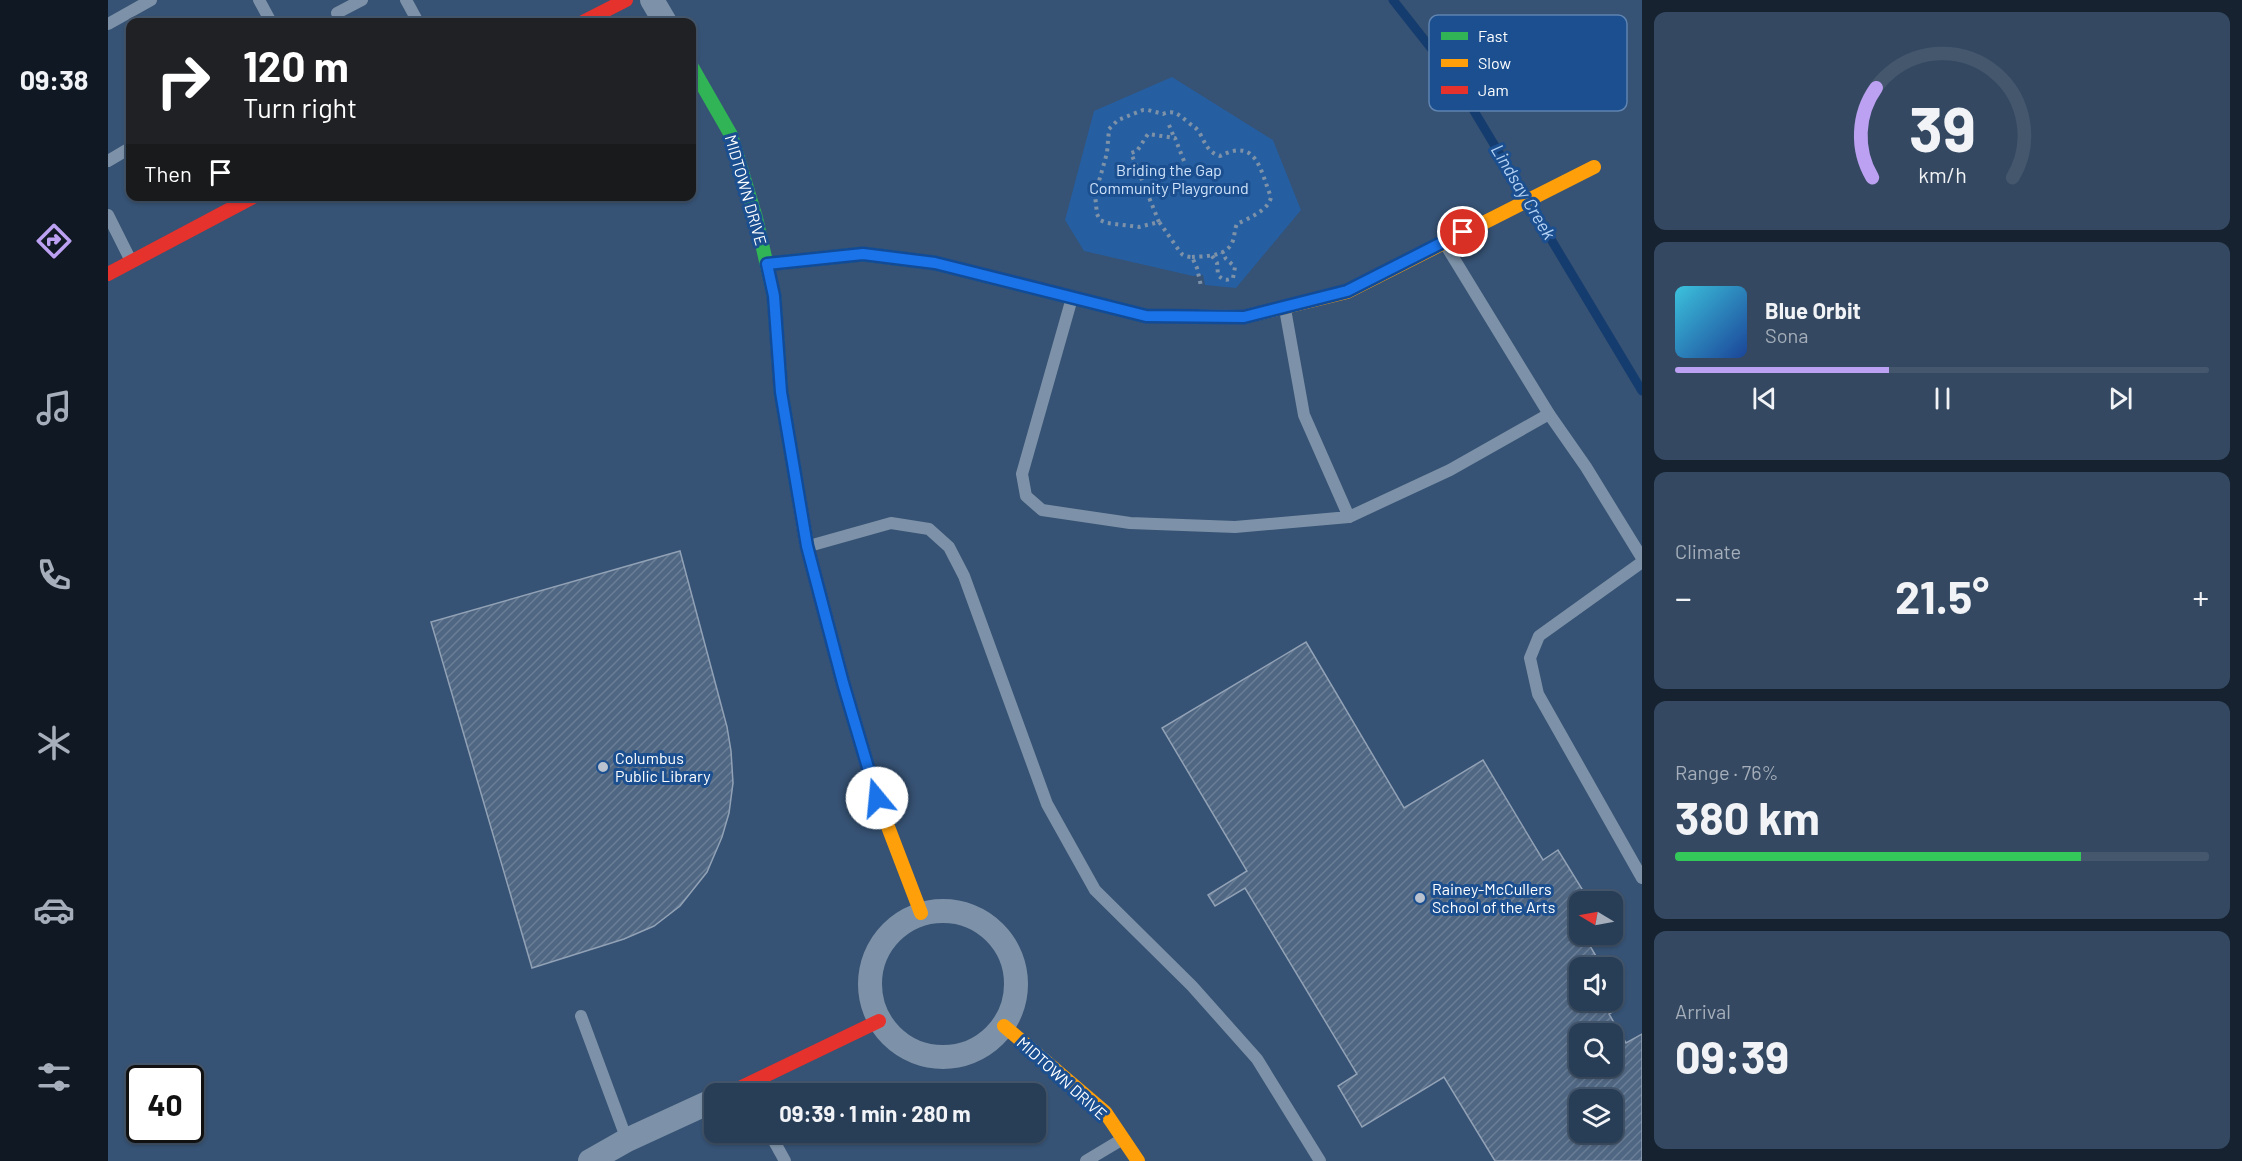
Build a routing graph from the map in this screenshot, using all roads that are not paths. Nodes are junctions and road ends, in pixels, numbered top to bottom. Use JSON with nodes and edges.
{"nodes":[{"id":1,"x":151,"y":0,"type":"edge"},
{"id":2,"x":259,"y":0,"type":"edge"},
{"id":3,"x":362,"y":0,"type":"edge"},
{"id":4,"x":406,"y":0,"type":"edge"},
{"id":5,"x":626,"y":0,"type":"edge"},
{"id":6,"x":652,"y":0,"type":"edge"},
{"id":7,"x":337,"y":13,"type":"dead end"},
{"id":8,"x":269,"y":18,"type":"edge"},
{"id":9,"x":416,"y":18,"type":"edge"},
{"id":10,"x":591,"y":18,"type":"edge"},
{"id":11,"x":663,"y":18,"type":"edge"},
{"id":12,"x":108,"y":24,"type":"edge"},
{"id":13,"x":696,"y":74,"type":"edge"},
{"id":14,"x":126,"y":150,"type":"edge"},
{"id":15,"x":108,"y":161,"type":"edge"},
{"id":16,"x":1594,"y":167,"type":"dead end"},
{"id":17,"x":246,"y":201,"type":"edge"},
{"id":18,"x":108,"y":215,"type":"edge"},
{"id":19,"x":1443,"y":242,"type":"junction"},
{"id":20,"x":132,"y":262,"type":"junction"},
{"id":21,"x":767,"y":264,"type":"junction"},
{"id":22,"x":108,"y":274,"type":"edge"},
{"id":23,"x":1072,"y":297,"type":"junction"},
{"id":24,"x":1284,"y":307,"type":"junction"},
{"id":25,"x":1549,"y":414,"type":"junction"},
{"id":26,"x":1349,"y":517,"type":"junction"},
{"id":27,"x":807,"y":546,"type":"junction"},
{"id":28,"x":1642,"y":560,"type":"edge"},
{"id":29,"x":1642,"y":878,"type":"edge"},
{"id":30,"x":921,"y":914,"type":"junction"},
{"id":31,"x":581,"y":1016,"type":"dead end"},
{"id":32,"x":879,"y":1021,"type":"junction"},
{"id":33,"x":1004,"y":1026,"type":"junction"},
{"id":34,"x":759,"y":1083,"type":"edge"},
{"id":35,"x":704,"y":1105,"type":"edge"},
{"id":36,"x":1123,"y":1139,"type":"junction"},
{"id":37,"x":627,"y":1140,"type":"junction"},
{"id":38,"x":775,"y":1143,"type":"edge"},
{"id":39,"x":590,"y":1161,"type":"edge"},
{"id":40,"x":784,"y":1161,"type":"edge"},
{"id":41,"x":1086,"y":1161,"type":"edge"},
{"id":42,"x":1138,"y":1161,"type":"edge"},
{"id":43,"x":1320,"y":1161,"type":"edge"}],
"edges":[{"from":1,"to":12,"type":"lane"},
{"from":2,"to":8,"type":"lane"},
{"from":3,"to":7,"type":"lane"},
{"from":4,"to":9,"type":"lane"},
{"from":5,"to":10,"type":"street"},
{"from":6,"to":11,"type":"street"},
{"from":13,"to":21,"type":"street","name":"MIDTOWN DRIVE"},
{"from":14,"to":15,"type":"lane"},
{"from":16,"to":19,"type":"street"},
{"from":17,"to":20,"type":"street"},
{"from":18,"to":20,"type":"lane"},
{"from":19,"to":24,"type":"street"},
{"from":19,"to":25,"type":"lane"},
{"from":20,"to":22,"type":"street"},
{"from":21,"to":23,"type":"street"},
{"from":21,"to":27,"type":"street","name":"MIDTOWN DRIVE"},
{"from":23,"to":24,"type":"street"},
{"from":23,"to":26,"type":"lane"},
{"from":24,"to":26,"type":"lane"},
{"from":25,"to":26,"type":"lane"},
{"from":25,"to":28,"type":"lane"},
{"from":27,"to":30,"type":"street","name":"MIDTOWN DRIVE"},
{"from":27,"to":43,"type":"lane"},
{"from":28,"to":29,"type":"lane"},
{"from":30,"to":32,"type":"street"},
{"from":30,"to":33,"type":"street"},
{"from":31,"to":37,"type":"lane"},
{"from":32,"to":33,"type":"street"},
{"from":32,"to":34,"type":"street"},
{"from":33,"to":36,"type":"street","name":"MIDTOWN DRIVE"},
{"from":35,"to":37,"type":"street"},
{"from":36,"to":41,"type":"lane"},
{"from":36,"to":42,"type":"street","name":"MIDTOWN DRIVE"},
{"from":37,"to":39,"type":"street"},
{"from":38,"to":40,"type":"lane"}]}
